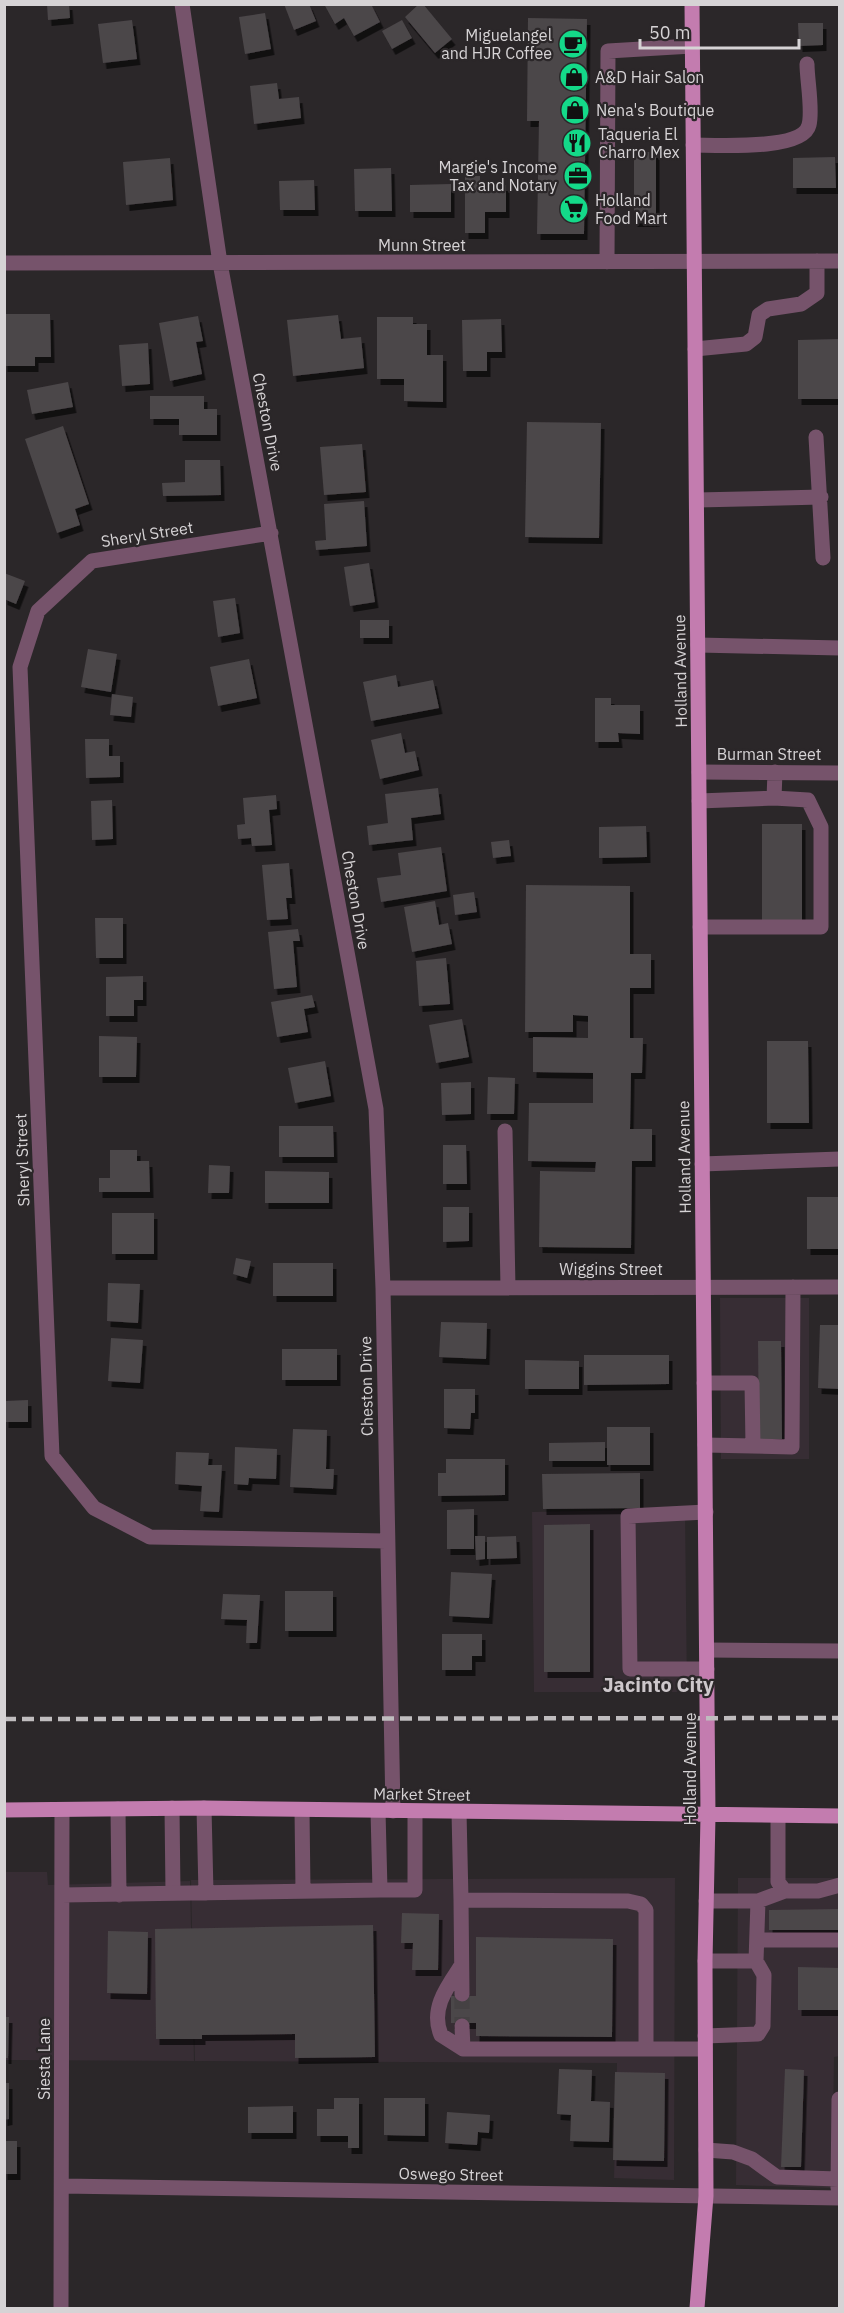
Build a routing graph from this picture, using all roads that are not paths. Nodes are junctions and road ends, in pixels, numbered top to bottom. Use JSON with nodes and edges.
{"nodes":[{"id":1,"x":182,"y":4,"type":"edge"},
{"id":2,"x":692,"y":4,"type":"edge"},
{"id":3,"x":692,"y":46,"type":"junction"},
{"id":4,"x":807,"y":64,"type":"dead end"},
{"id":5,"x":693,"y":145,"type":"junction"},
{"id":6,"x":817,"y":261,"type":"junction"},
{"id":7,"x":840,"y":261,"type":"edge"},
{"id":8,"x":607,"y":262,"type":"junction"},
{"id":9,"x":694,"y":262,"type":"junction"},
{"id":10,"x":4,"y":263,"type":"edge"},
{"id":11,"x":220,"y":263,"type":"junction"},
{"id":12,"x":695,"y":349,"type":"junction"},
{"id":13,"x":816,"y":437,"type":"dead end"},
{"id":14,"x":821,"y":497,"type":"junction"},
{"id":15,"x":697,"y":500,"type":"junction"},
{"id":16,"x":271,"y":533,"type":"junction"},
{"id":17,"x":823,"y":558,"type":"dead end"},
{"id":18,"x":698,"y":645,"type":"junction"},
{"id":19,"x":840,"y":648,"type":"edge"},
{"id":20,"x":699,"y":772,"type":"junction"},
{"id":21,"x":775,"y":772,"type":"junction"},
{"id":22,"x":840,"y":773,"type":"edge"},
{"id":23,"x":774,"y":798,"type":"junction"},
{"id":24,"x":699,"y":801,"type":"junction"},
{"id":25,"x":700,"y":927,"type":"junction"},
{"id":26,"x":506,"y":1131,"type":"dead end"},
{"id":27,"x":840,"y":1159,"type":"edge"},
{"id":28,"x":702,"y":1164,"type":"junction"},
{"id":29,"x":704,"y":1287,"type":"junction"},
{"id":30,"x":794,"y":1287,"type":"junction"},
{"id":31,"x":840,"y":1287,"type":"edge"},
{"id":32,"x":383,"y":1288,"type":"junction"},
{"id":33,"x":508,"y":1288,"type":"junction"},
{"id":34,"x":704,"y":1383,"type":"junction"},
{"id":35,"x":705,"y":1444,"type":"junction"},
{"id":36,"x":753,"y":1446,"type":"junction"},
{"id":37,"x":706,"y":1512,"type":"junction"},
{"id":38,"x":386,"y":1541,"type":"junction"},
{"id":39,"x":707,"y":1650,"type":"junction"},
{"id":40,"x":840,"y":1651,"type":"edge"},
{"id":41,"x":707,"y":1669,"type":"junction"},
{"id":42,"x":172,"y":1808,"type":"junction"},
{"id":43,"x":204,"y":1808,"type":"junction"},
{"id":44,"x":118,"y":1809,"type":"junction"},
{"id":45,"x":4,"y":1810,"type":"edge"},
{"id":46,"x":62,"y":1810,"type":"junction"},
{"id":47,"x":302,"y":1810,"type":"junction"},
{"id":48,"x":386,"y":1811,"type":"junction"},
{"id":49,"x":415,"y":1812,"type":"junction"},
{"id":50,"x":459,"y":1812,"type":"junction"},
{"id":51,"x":708,"y":1816,"type":"junction"},
{"id":52,"x":778,"y":1816,"type":"junction"},
{"id":53,"x":840,"y":1816,"type":"edge"},
{"id":54,"x":840,"y":1885,"type":"edge"},
{"id":55,"x":380,"y":1890,"type":"junction"},
{"id":56,"x":303,"y":1891,"type":"junction"},
{"id":57,"x":785,"y":1892,"type":"junction"},
{"id":58,"x":173,"y":1893,"type":"junction"},
{"id":59,"x":206,"y":1893,"type":"junction"},
{"id":60,"x":62,"y":1895,"type":"junction"},
{"id":61,"x":119,"y":1895,"type":"junction"},
{"id":62,"x":461,"y":1900,"type":"junction"},
{"id":63,"x":706,"y":1901,"type":"junction"},
{"id":64,"x":758,"y":1901,"type":"junction"},
{"id":65,"x":840,"y":1940,"type":"edge"},
{"id":66,"x":757,"y":1941,"type":"junction"},
{"id":67,"x":705,"y":1961,"type":"junction"},
{"id":68,"x":756,"y":1961,"type":"junction"},
{"id":69,"x":462,"y":1966,"type":"junction"},
{"id":70,"x":462,"y":1994,"type":"tunnel mouth"},
{"id":71,"x":462,"y":2026,"type":"tunnel mouth"},
{"id":72,"x":705,"y":2042,"type":"junction"},
{"id":73,"x":463,"y":2049,"type":"junction"},
{"id":74,"x":646,"y":2049,"type":"junction"},
{"id":75,"x":839,"y":2099,"type":"edge"},
{"id":76,"x":706,"y":2150,"type":"junction"},
{"id":77,"x":838,"y":2179,"type":"junction"},
{"id":78,"x":62,"y":2186,"type":"junction"},
{"id":79,"x":706,"y":2196,"type":"junction"},
{"id":80,"x":839,"y":2198,"type":"edge"},
{"id":81,"x":62,"y":2308,"type":"edge"},
{"id":82,"x":697,"y":2308,"type":"edge"}],
"edges":[{"from":1,"to":11,"type":"street","name":"Cheston Drive"},
{"from":2,"to":3,"type":"main road","name":"Holland Avenue"},
{"from":3,"to":5,"type":"main road","name":"Holland Avenue"},
{"from":3,"to":8,"type":"street"},
{"from":4,"to":5,"type":"street"},
{"from":5,"to":9,"type":"main road","name":"Holland Avenue"},
{"from":6,"to":7,"type":"street","name":"Munn Street"},
{"from":6,"to":9,"type":"street","name":"Munn Street"},
{"from":6,"to":12,"type":"street"},
{"from":8,"to":9,"type":"street","name":"Munn Street"},
{"from":8,"to":11,"type":"street","name":"Munn Street"},
{"from":9,"to":12,"type":"main road","name":"Holland Avenue"},
{"from":10,"to":11,"type":"street","name":"Munn Street"},
{"from":11,"to":16,"type":"street","name":"Cheston Drive"},
{"from":12,"to":15,"type":"main road","name":"Holland Avenue"},
{"from":13,"to":14,"type":"street"},
{"from":14,"to":15,"type":"street"},
{"from":14,"to":17,"type":"street"},
{"from":15,"to":18,"type":"main road","name":"Holland Avenue"},
{"from":16,"to":32,"type":"street","name":"Cheston Drive"},
{"from":16,"to":38,"type":"street","name":"Sheryl Street"},
{"from":18,"to":19,"type":"street"},
{"from":18,"to":20,"type":"main road","name":"Holland Avenue"},
{"from":20,"to":21,"type":"street","name":"Burman Street"},
{"from":20,"to":24,"type":"main road","name":"Holland Avenue"},
{"from":21,"to":22,"type":"street","name":"Burman Street"},
{"from":21,"to":23,"type":"street"},
{"from":23,"to":24,"type":"street"},
{"from":23,"to":25,"type":"street"},
{"from":24,"to":25,"type":"main road","name":"Holland Avenue"},
{"from":25,"to":28,"type":"main road","name":"Holland Avenue"},
{"from":26,"to":33,"type":"street"},
{"from":27,"to":28,"type":"street"},
{"from":28,"to":29,"type":"main road","name":"Holland Avenue"},
{"from":29,"to":30,"type":"street","name":"Wiggins Street"},
{"from":29,"to":33,"type":"street","name":"Wiggins Street"},
{"from":29,"to":34,"type":"main road","name":"Holland Avenue"},
{"from":30,"to":31,"type":"street","name":"Wiggins Street"},
{"from":30,"to":36,"type":"street"},
{"from":32,"to":33,"type":"street","name":"Wiggins Street"},
{"from":32,"to":38,"type":"street","name":"Cheston Drive"},
{"from":34,"to":35,"type":"main road","name":"Holland Avenue"},
{"from":34,"to":36,"type":"street"},
{"from":35,"to":36,"type":"street"},
{"from":35,"to":37,"type":"main road","name":"Holland Avenue"},
{"from":37,"to":39,"type":"main road","name":"Holland Avenue"},
{"from":37,"to":41,"type":"street"},
{"from":38,"to":48,"type":"street","name":"Cheston Drive"},
{"from":39,"to":40,"type":"street"},
{"from":39,"to":41,"type":"main road","name":"Holland Avenue"},
{"from":41,"to":51,"type":"main road","name":"Holland Avenue"},
{"from":42,"to":43,"type":"main road","name":"Market Street"},
{"from":42,"to":44,"type":"main road","name":"Market Street"},
{"from":42,"to":58,"type":"street"},
{"from":43,"to":47,"type":"main road","name":"Market Street"},
{"from":43,"to":59,"type":"street"},
{"from":44,"to":46,"type":"main road","name":"Market Street"},
{"from":44,"to":61,"type":"street"},
{"from":45,"to":46,"type":"main road","name":"Market Street"},
{"from":46,"to":60,"type":"street","name":"Siesta Lane"},
{"from":47,"to":48,"type":"main road","name":"Market Street"},
{"from":47,"to":56,"type":"street"},
{"from":48,"to":49,"type":"main road","name":"Market Street"},
{"from":48,"to":55,"type":"street","name":"Cheston Drive"},
{"from":49,"to":50,"type":"main road","name":"Market Street"},
{"from":49,"to":55,"type":"street"},
{"from":50,"to":51,"type":"main road","name":"Market Street"},
{"from":50,"to":62,"type":"street"},
{"from":51,"to":52,"type":"main road","name":"Market Street"},
{"from":51,"to":63,"type":"main road","name":"Holland Avenue"},
{"from":52,"to":53,"type":"main road","name":"Market Street"},
{"from":52,"to":57,"type":"street"},
{"from":54,"to":57,"type":"street"},
{"from":55,"to":56,"type":"street"},
{"from":56,"to":59,"type":"street"},
{"from":57,"to":64,"type":"street"},
{"from":58,"to":59,"type":"street"},
{"from":58,"to":61,"type":"street"},
{"from":60,"to":61,"type":"street"},
{"from":60,"to":78,"type":"street","name":"Siesta Lane"},
{"from":62,"to":69,"type":"street"},
{"from":62,"to":74,"type":"street"},
{"from":63,"to":64,"type":"street"},
{"from":63,"to":67,"type":"main road","name":"Holland Avenue"},
{"from":64,"to":66,"type":"street"},
{"from":65,"to":66,"type":"street"},
{"from":66,"to":68,"type":"street"},
{"from":67,"to":68,"type":"street"},
{"from":67,"to":72,"type":"main road","name":"Holland Avenue"},
{"from":68,"to":72,"type":"street"},
{"from":69,"to":70,"type":"street"},
{"from":69,"to":73,"type":"street"},
{"from":71,"to":73,"type":"street"},
{"from":72,"to":74,"type":"street"},
{"from":72,"to":76,"type":"main road","name":"Holland Avenue"},
{"from":73,"to":74,"type":"street"},
{"from":75,"to":77,"type":"street"},
{"from":76,"to":77,"type":"street"},
{"from":76,"to":79,"type":"main road","name":"Holland Avenue"},
{"from":77,"to":80,"type":"street"},
{"from":78,"to":79,"type":"street","name":"Oswego Street"},
{"from":78,"to":81,"type":"street","name":"Siesta Lane"},
{"from":79,"to":80,"type":"street","name":"Oswego Street"},
{"from":79,"to":82,"type":"main road","name":"Holland Avenue"}]}
